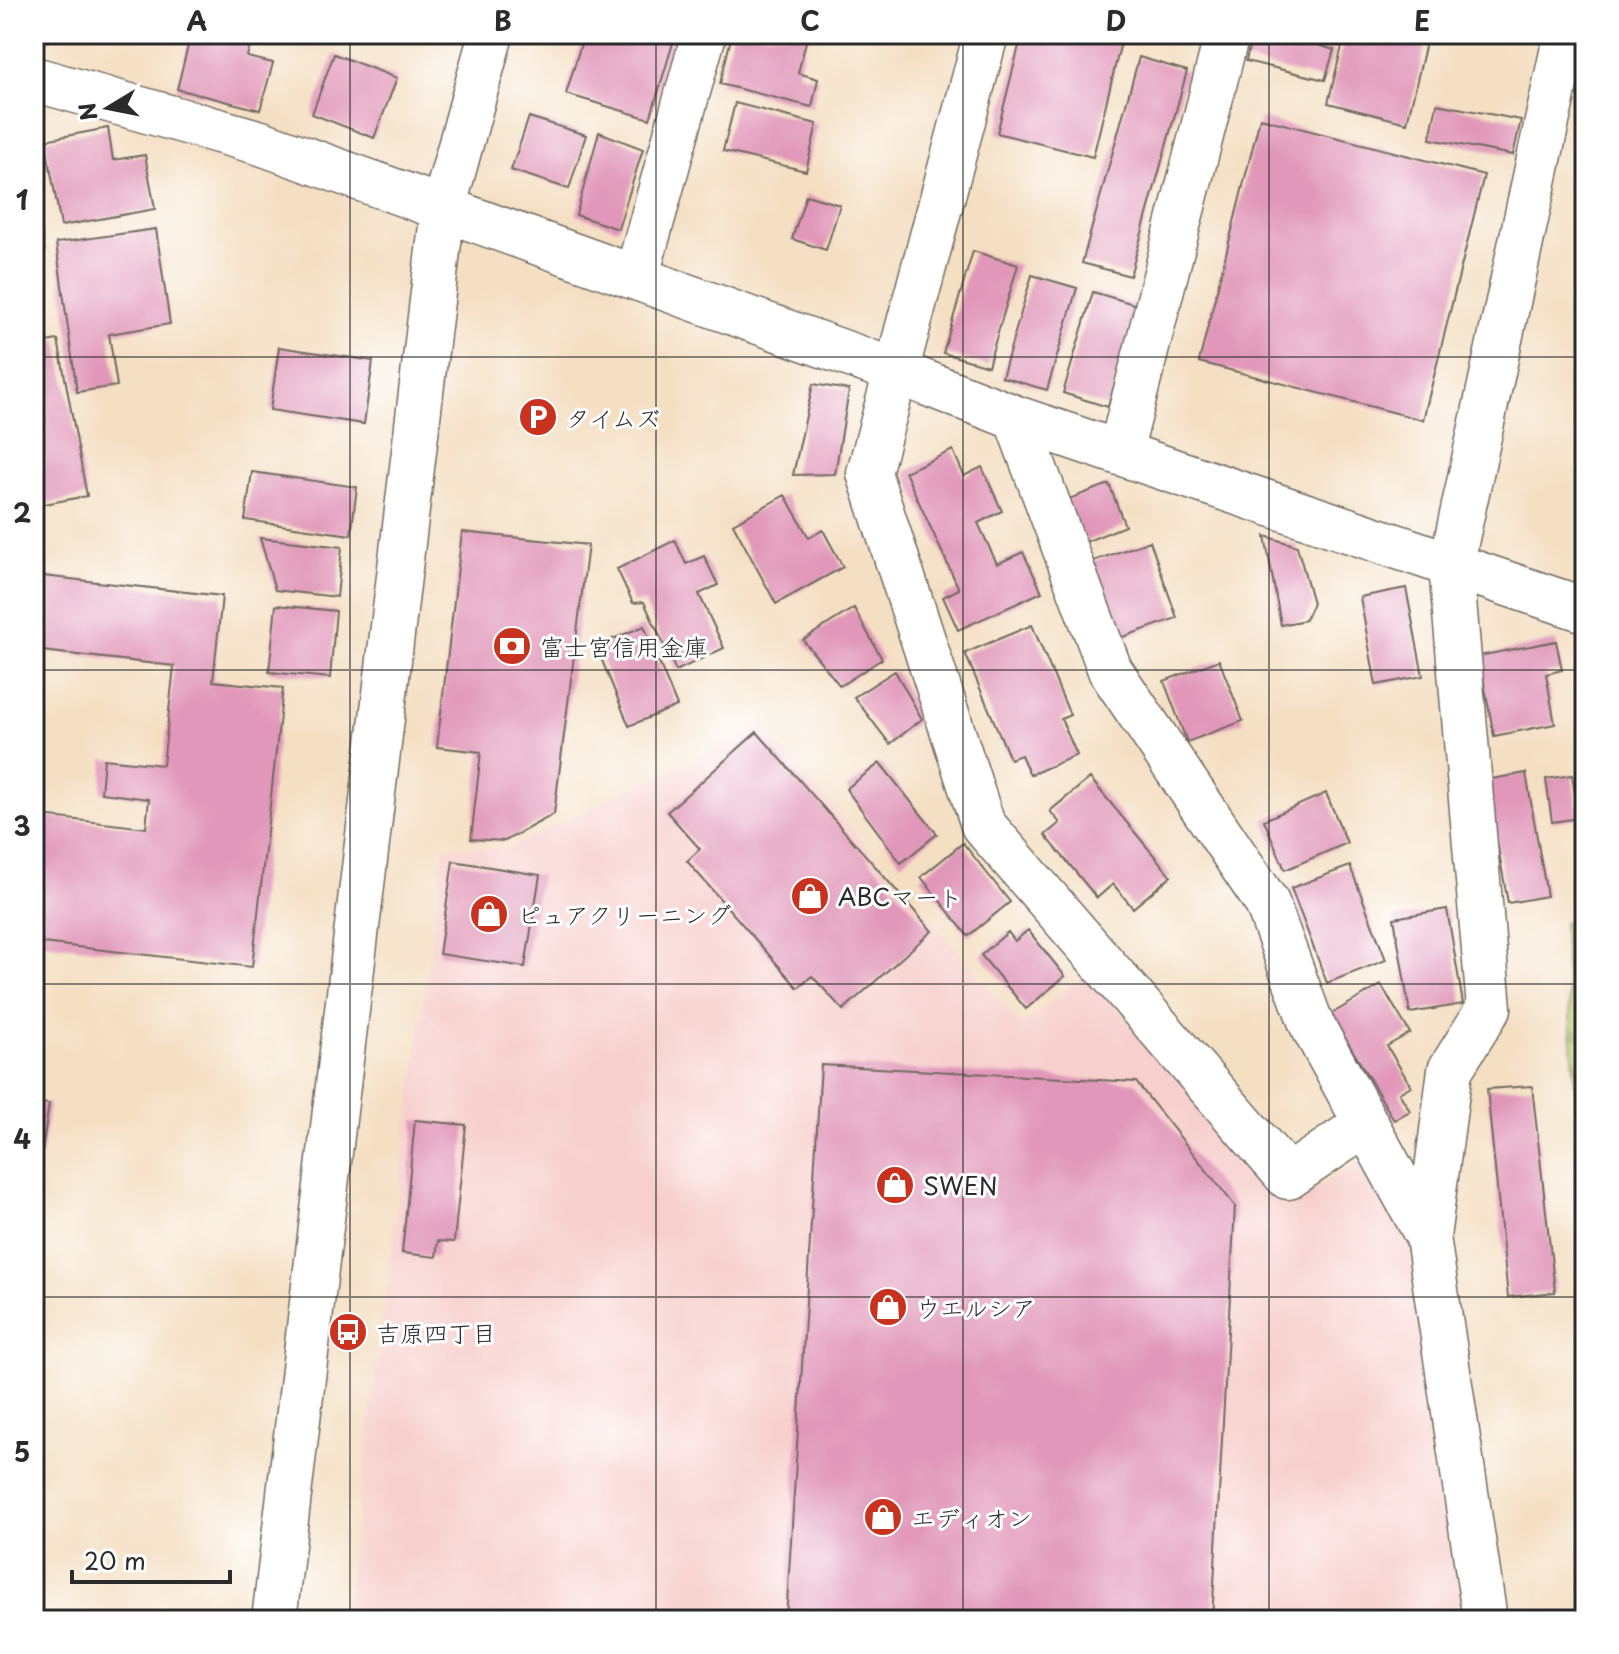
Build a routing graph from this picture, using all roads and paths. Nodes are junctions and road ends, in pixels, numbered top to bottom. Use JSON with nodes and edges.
{"nodes":[{"id":1,"x":491,"y":34,"type":"edge"},
{"id":2,"x":704,"y":34,"type":"edge"},
{"id":3,"x":986,"y":34,"type":"edge"},
{"id":4,"x":1227,"y":34,"type":"edge"},
{"id":5,"x":1566,"y":34,"type":"edge"},
{"id":6,"x":34,"y":79,"type":"edge"},
{"id":7,"x":443,"y":209,"type":"junction"},
{"id":8,"x":636,"y":278,"type":"junction"},
{"id":9,"x":895,"y":371,"type":"junction"},
{"id":10,"x":1016,"y":418,"type":"junction"},
{"id":11,"x":1120,"y":453,"type":"junction"},
{"id":12,"x":1451,"y":566,"type":"junction"},
{"id":13,"x":1585,"y":610,"type":"edge"},
{"id":14,"x":1366,"y":1124,"type":"junction"},
{"id":15,"x":1428,"y":1237,"type":"junction"},
{"id":16,"x":274,"y":1620,"type":"edge"},
{"id":17,"x":1485,"y":1620,"type":"edge"}],
"edges":[{"from":1,"to":7,"type":"street"},
{"from":2,"to":8,"type":"street"},
{"from":3,"to":9,"type":"street"},
{"from":4,"to":11,"type":"street"},
{"from":5,"to":12,"type":"street"},
{"from":6,"to":7,"type":"street"},
{"from":7,"to":8,"type":"street"},
{"from":7,"to":16,"type":"street"},
{"from":8,"to":9,"type":"street"},
{"from":9,"to":10,"type":"street"},
{"from":9,"to":14,"type":"street"},
{"from":10,"to":11,"type":"street"},
{"from":10,"to":14,"type":"street"},
{"from":11,"to":12,"type":"street"},
{"from":12,"to":13,"type":"street"},
{"from":12,"to":15,"type":"street"},
{"from":14,"to":15,"type":"street"},
{"from":15,"to":17,"type":"street"}]}
